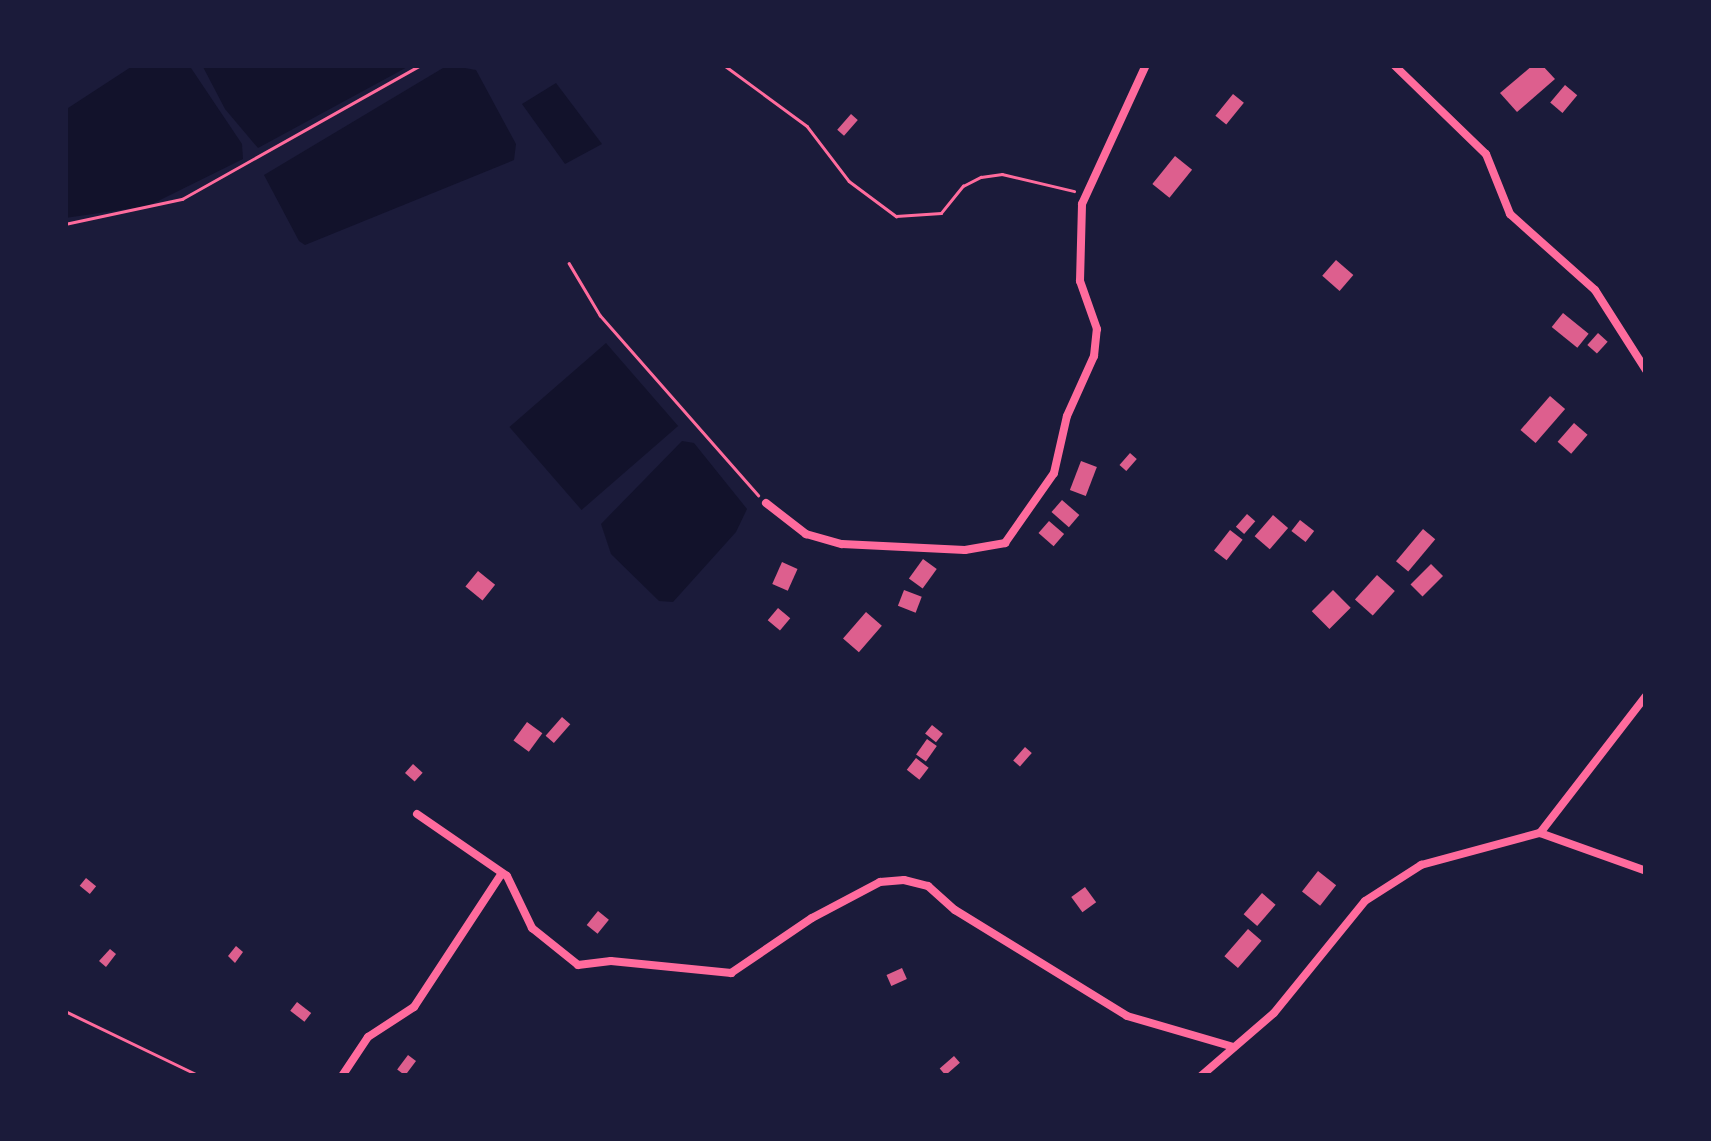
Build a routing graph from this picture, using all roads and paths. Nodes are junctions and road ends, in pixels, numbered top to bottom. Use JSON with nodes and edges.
{"nodes":[{"id":1,"x":421,"y":65,"type":"edge"},
{"id":2,"x":724,"y":65,"type":"edge"},
{"id":3,"x":1146,"y":65,"type":"edge"},
{"id":4,"x":1394,"y":65,"type":"edge"},
{"id":5,"x":1085,"y":192,"type":"junction"},
{"id":6,"x":65,"y":224,"type":"edge"},
{"id":7,"x":569,"y":263,"type":"dead end"},
{"id":8,"x":1646,"y":370,"type":"edge"},
{"id":9,"x":766,"y":503,"type":"joint"},
{"id":10,"x":1646,"y":696,"type":"edge"},
{"id":11,"x":417,"y":814,"type":"dead end"},
{"id":12,"x":1540,"y":833,"type":"junction"},
{"id":13,"x":1646,"y":871,"type":"edge"},
{"id":14,"x":502,"y":873,"type":"junction"},
{"id":15,"x":65,"y":1011,"type":"edge"},
{"id":16,"x":1234,"y":1046,"type":"junction"},
{"id":17,"x":200,"y":1076,"type":"edge"},
{"id":18,"x":342,"y":1076,"type":"edge"},
{"id":19,"x":1201,"y":1076,"type":"edge"}],
"edges":[{"from":1,"to":6,"type":"path"},
{"from":2,"to":5,"type":"path"},
{"from":3,"to":5,"type":"street"},
{"from":4,"to":8,"type":"street"},
{"from":5,"to":9,"type":"street"},
{"from":7,"to":9,"type":"path"},
{"from":10,"to":12,"type":"street"},
{"from":11,"to":14,"type":"street"},
{"from":12,"to":13,"type":"street"},
{"from":12,"to":16,"type":"street"},
{"from":14,"to":16,"type":"street"},
{"from":14,"to":18,"type":"street"},
{"from":15,"to":17,"type":"path"},
{"from":16,"to":19,"type":"street"}]}
